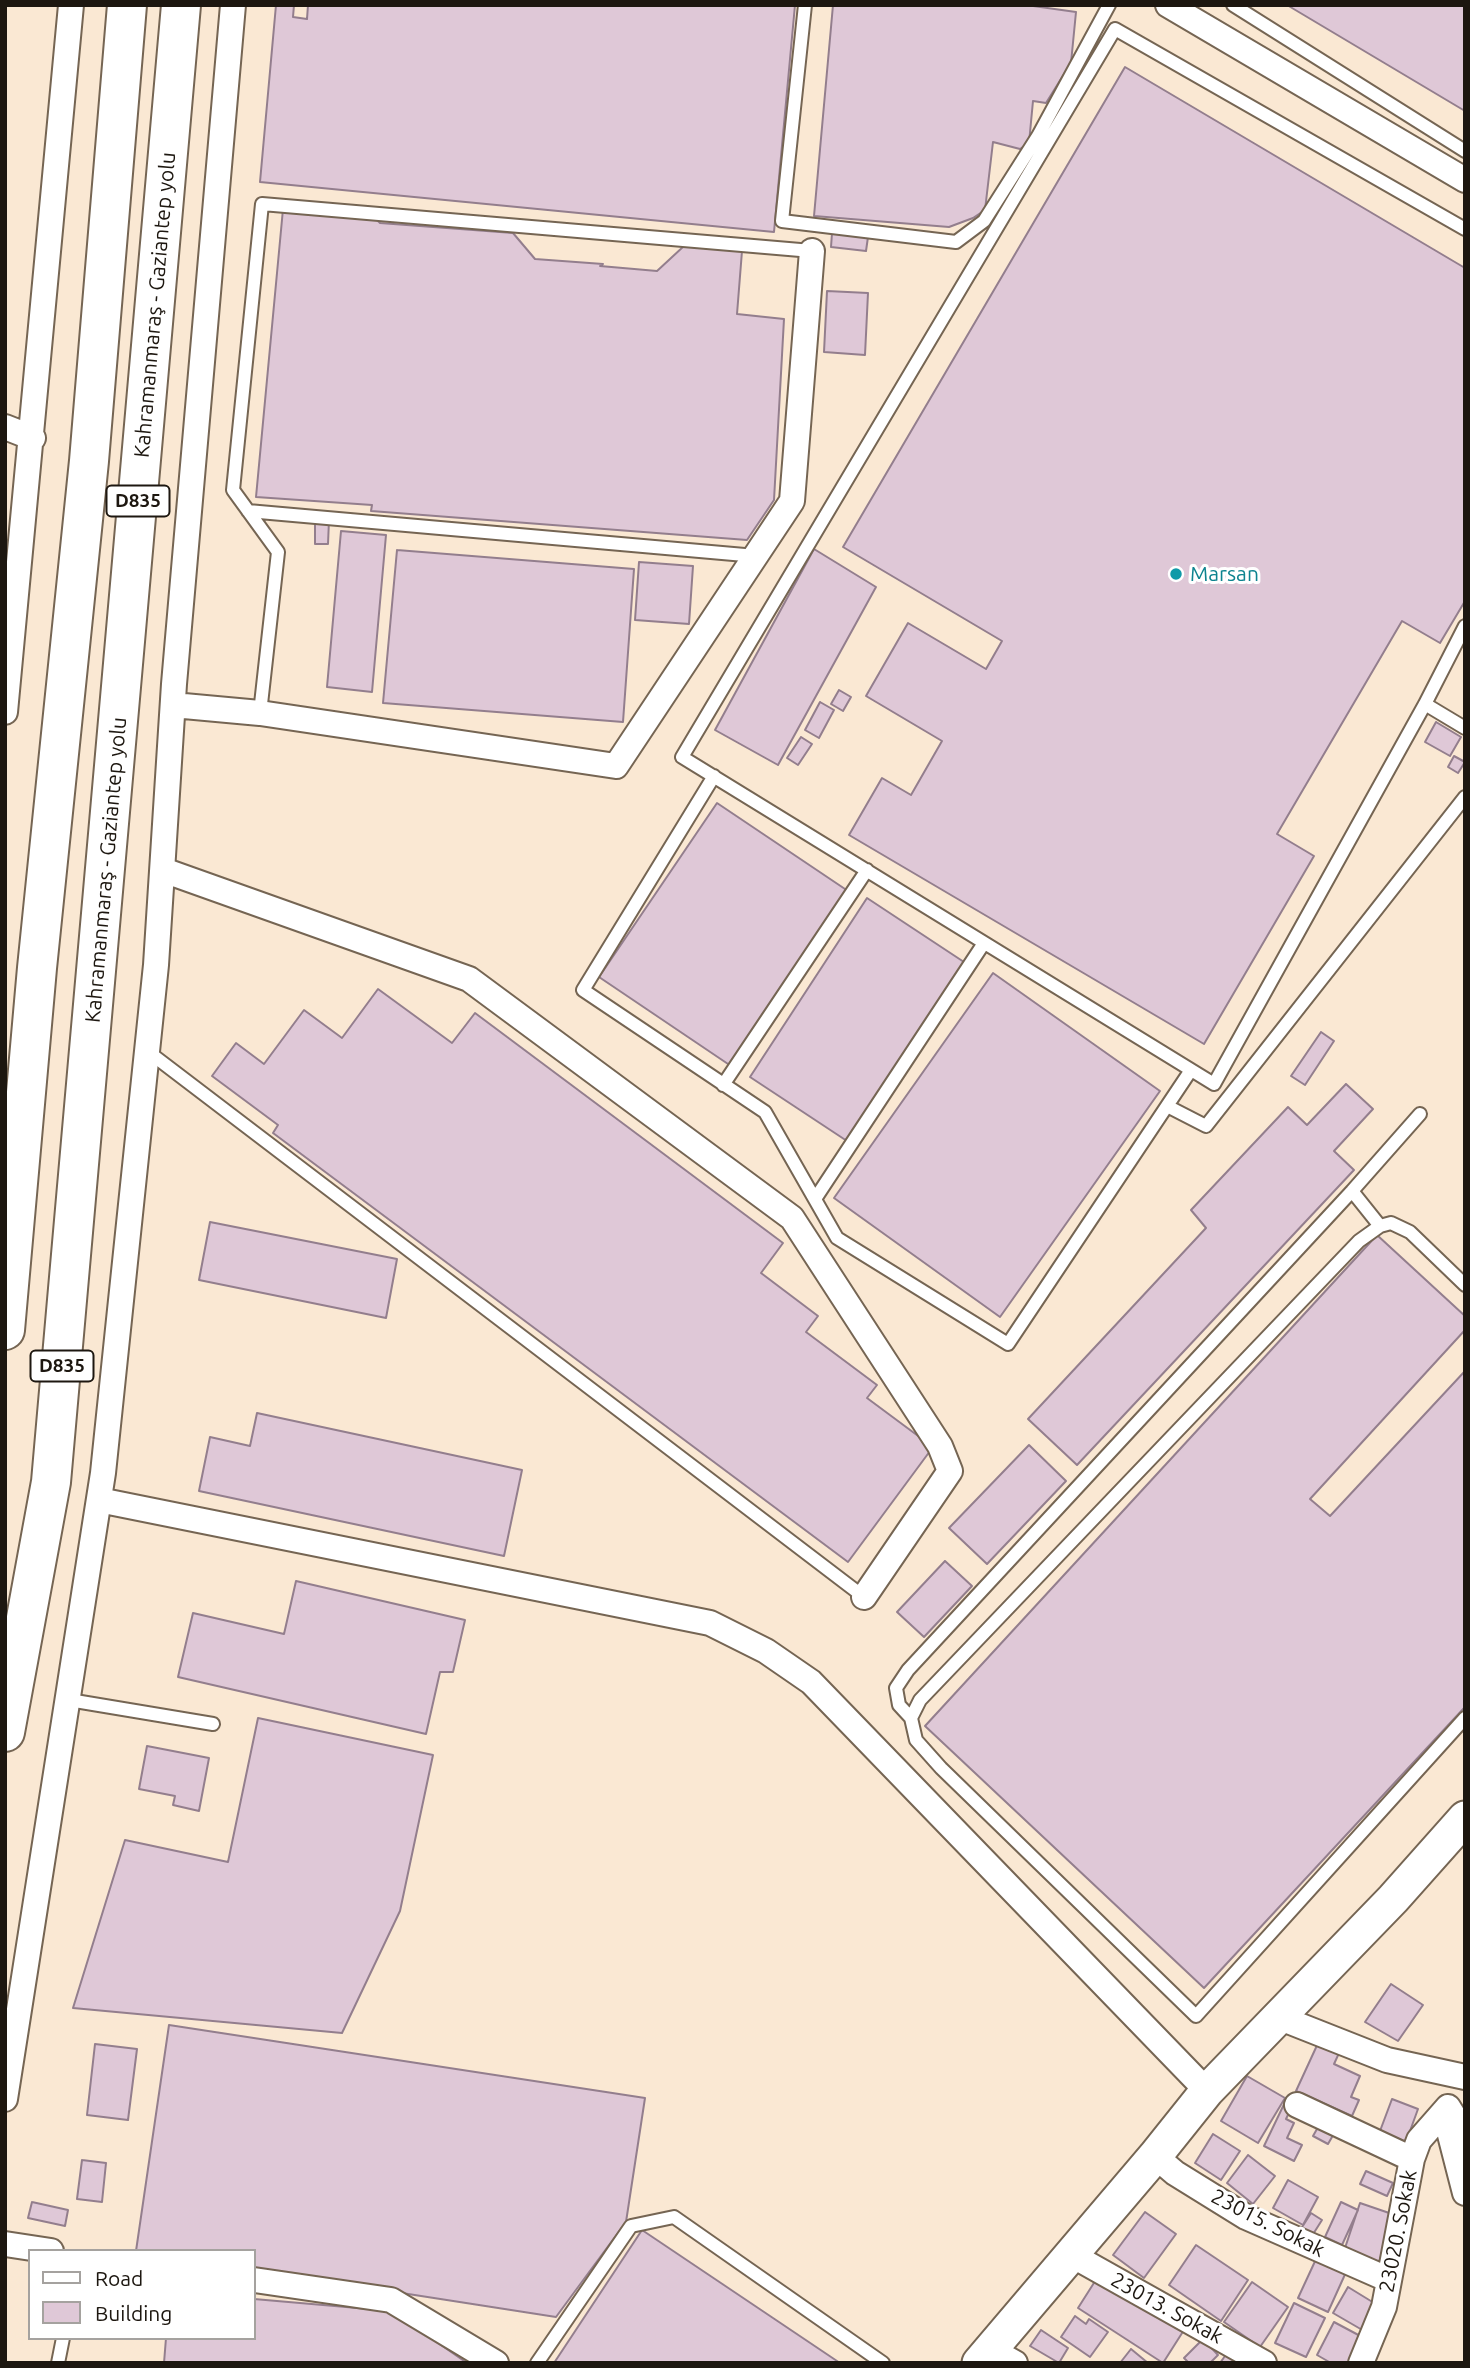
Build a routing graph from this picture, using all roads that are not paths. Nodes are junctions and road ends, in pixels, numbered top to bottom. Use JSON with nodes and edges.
{"nodes":[{"id":1,"x":71,"y":5,"type":"edge"},
{"id":2,"x":127,"y":5,"type":"edge"},
{"id":3,"x":180,"y":5,"type":"edge"},
{"id":4,"x":233,"y":5,"type":"edge"},
{"id":5,"x":806,"y":5,"type":"edge"},
{"id":6,"x":1109,"y":5,"type":"edge"},
{"id":7,"x":1168,"y":5,"type":"edge"},
{"id":8,"x":1233,"y":5,"type":"edge"},
{"id":9,"x":1465,"y":151,"type":"edge"},
{"id":10,"x":1465,"y":180,"type":"edge"},
{"id":11,"x":1465,"y":229,"type":"edge"},
{"id":12,"x":812,"y":251,"type":"joint"},
{"id":13,"x":5,"y":427,"type":"edge"},
{"id":14,"x":33,"y":438,"type":"junction"},
{"id":15,"x":248,"y":511,"type":"junction"},
{"id":16,"x":755,"y":556,"type":"junction"},
{"id":17,"x":1465,"y":625,"type":"edge"},
{"id":18,"x":1425,"y":704,"type":"junction"},
{"id":19,"x":173,"y":705,"type":"junction"},
{"id":20,"x":5,"y":712,"type":"edge"},
{"id":21,"x":260,"y":713,"type":"junction"},
{"id":22,"x":1465,"y":729,"type":"edge"},
{"id":23,"x":714,"y":776,"type":"junction"},
{"id":24,"x":1465,"y":797,"type":"edge"},
{"id":25,"x":163,"y":870,"type":"junction"},
{"id":26,"x":867,"y":870,"type":"junction"},
{"id":27,"x":984,"y":943,"type":"junction"},
{"id":28,"x":146,"y":1050,"type":"junction"},
{"id":29,"x":1191,"y":1070,"type":"junction"},
{"id":30,"x":723,"y":1084,"type":"junction"},
{"id":31,"x":1167,"y":1106,"type":"junction"},
{"id":32,"x":1420,"y":1114,"type":"dead end"},
{"id":33,"x":1352,"y":1191,"type":"junction"},
{"id":34,"x":816,"y":1199,"type":"junction"},
{"id":35,"x":1380,"y":1226,"type":"junction"},
{"id":36,"x":1465,"y":1284,"type":"edge"},
{"id":37,"x":5,"y":1330,"type":"edge"},
{"id":38,"x":99,"y":1500,"type":"junction"},
{"id":39,"x":864,"y":1597,"type":"joint"},
{"id":40,"x":69,"y":1700,"type":"junction"},
{"id":41,"x":911,"y":1718,"type":"junction"},
{"id":42,"x":1465,"y":1718,"type":"edge"},
{"id":43,"x":213,"y":1724,"type":"dead end"},
{"id":44,"x":5,"y":1732,"type":"edge"},
{"id":45,"x":1465,"y":1818,"type":"edge"},
{"id":46,"x":1278,"y":2017,"type":"junction"},
{"id":47,"x":1456,"y":2076,"type":"edge"},
{"id":48,"x":1207,"y":2091,"type":"junction"},
{"id":49,"x":5,"y":2099,"type":"edge"},
{"id":50,"x":1297,"y":2105,"type":"dead end"},
{"id":51,"x":1448,"y":2107,"type":"junction"},
{"id":52,"x":1465,"y":2134,"type":"edge"},
{"id":53,"x":1156,"y":2156,"type":"junction"},
{"id":54,"x":1412,"y":2159,"type":"junction"},
{"id":55,"x":1465,"y":2193,"type":"edge"},
{"id":56,"x":5,"y":2244,"type":"edge"},
{"id":57,"x":38,"y":2249,"type":"edge"},
{"id":58,"x":1070,"y":2254,"type":"junction"},
{"id":59,"x":1387,"y":2279,"type":"junction"},
{"id":60,"x":256,"y":2280,"type":"edge"},
{"id":61,"x":63,"y":2340,"type":"edge"},
{"id":62,"x":995,"y":2358,"type":"edge"},
{"id":63,"x":58,"y":2363,"type":"edge"},
{"id":64,"x":496,"y":2363,"type":"edge"},
{"id":65,"x":537,"y":2363,"type":"edge"},
{"id":66,"x":883,"y":2363,"type":"edge"},
{"id":67,"x":1264,"y":2363,"type":"edge"},
{"id":68,"x":1361,"y":2363,"type":"edge"}],
"edges":[{"from":1,"to":14,"type":"street"},
{"from":2,"to":37,"type":"highway","number":"D835"},
{"from":3,"to":44,"type":"highway","name":"Kahramanmaraş - Gaziantep yolu","number":"D835"},
{"from":4,"to":19,"type":"street"},
{"from":5,"to":6,"type":"lane"},
{"from":7,"to":10,"type":"street"},
{"from":8,"to":9,"type":"lane"},
{"from":11,"to":23,"type":"lane"},
{"from":12,"to":15,"type":"lane"},
{"from":12,"to":16,"type":"street"},
{"from":13,"to":14,"type":"street"},
{"from":14,"to":20,"type":"street"},
{"from":15,"to":16,"type":"lane"},
{"from":15,"to":21,"type":"lane"},
{"from":16,"to":21,"type":"street"},
{"from":17,"to":18,"type":"lane"},
{"from":18,"to":22,"type":"lane"},
{"from":18,"to":29,"type":"lane"},
{"from":19,"to":21,"type":"street"},
{"from":19,"to":25,"type":"street"},
{"from":23,"to":26,"type":"lane"},
{"from":23,"to":30,"type":"lane"},
{"from":24,"to":31,"type":"lane"},
{"from":25,"to":28,"type":"street"},
{"from":25,"to":39,"type":"street"},
{"from":26,"to":27,"type":"lane"},
{"from":26,"to":30,"type":"lane"},
{"from":27,"to":29,"type":"lane"},
{"from":27,"to":34,"type":"lane"},
{"from":28,"to":38,"type":"street"},
{"from":28,"to":39,"type":"lane"},
{"from":29,"to":31,"type":"lane"},
{"from":30,"to":34,"type":"lane"},
{"from":31,"to":34,"type":"lane"},
{"from":32,"to":33,"type":"lane"},
{"from":33,"to":35,"type":"lane"},
{"from":33,"to":41,"type":"lane"},
{"from":35,"to":36,"type":"lane"},
{"from":35,"to":41,"type":"lane"},
{"from":38,"to":40,"type":"street"},
{"from":38,"to":48,"type":"street"},
{"from":40,"to":43,"type":"lane"},
{"from":40,"to":49,"type":"street"},
{"from":41,"to":42,"type":"lane"},
{"from":45,"to":46,"type":"street"},
{"from":46,"to":47,"type":"street"},
{"from":46,"to":48,"type":"street"},
{"from":47,"to":51,"type":"street"},
{"from":48,"to":53,"type":"street"},
{"from":50,"to":54,"type":"street"},
{"from":51,"to":52,"type":"street"},
{"from":51,"to":54,"type":"street","name":"23020. Sokak"},
{"from":51,"to":55,"type":"street"},
{"from":53,"to":58,"type":"street"},
{"from":53,"to":59,"type":"street","name":"23015. Sokak"},
{"from":54,"to":59,"type":"street","name":"23020. Sokak"},
{"from":56,"to":57,"type":"street"},
{"from":58,"to":62,"type":"street"},
{"from":58,"to":67,"type":"street","name":"23013. Sokak"},
{"from":59,"to":68,"type":"street","name":"23020. Sokak"},
{"from":60,"to":64,"type":"street"},
{"from":61,"to":63,"type":"lane"},
{"from":65,"to":66,"type":"lane"}]}
